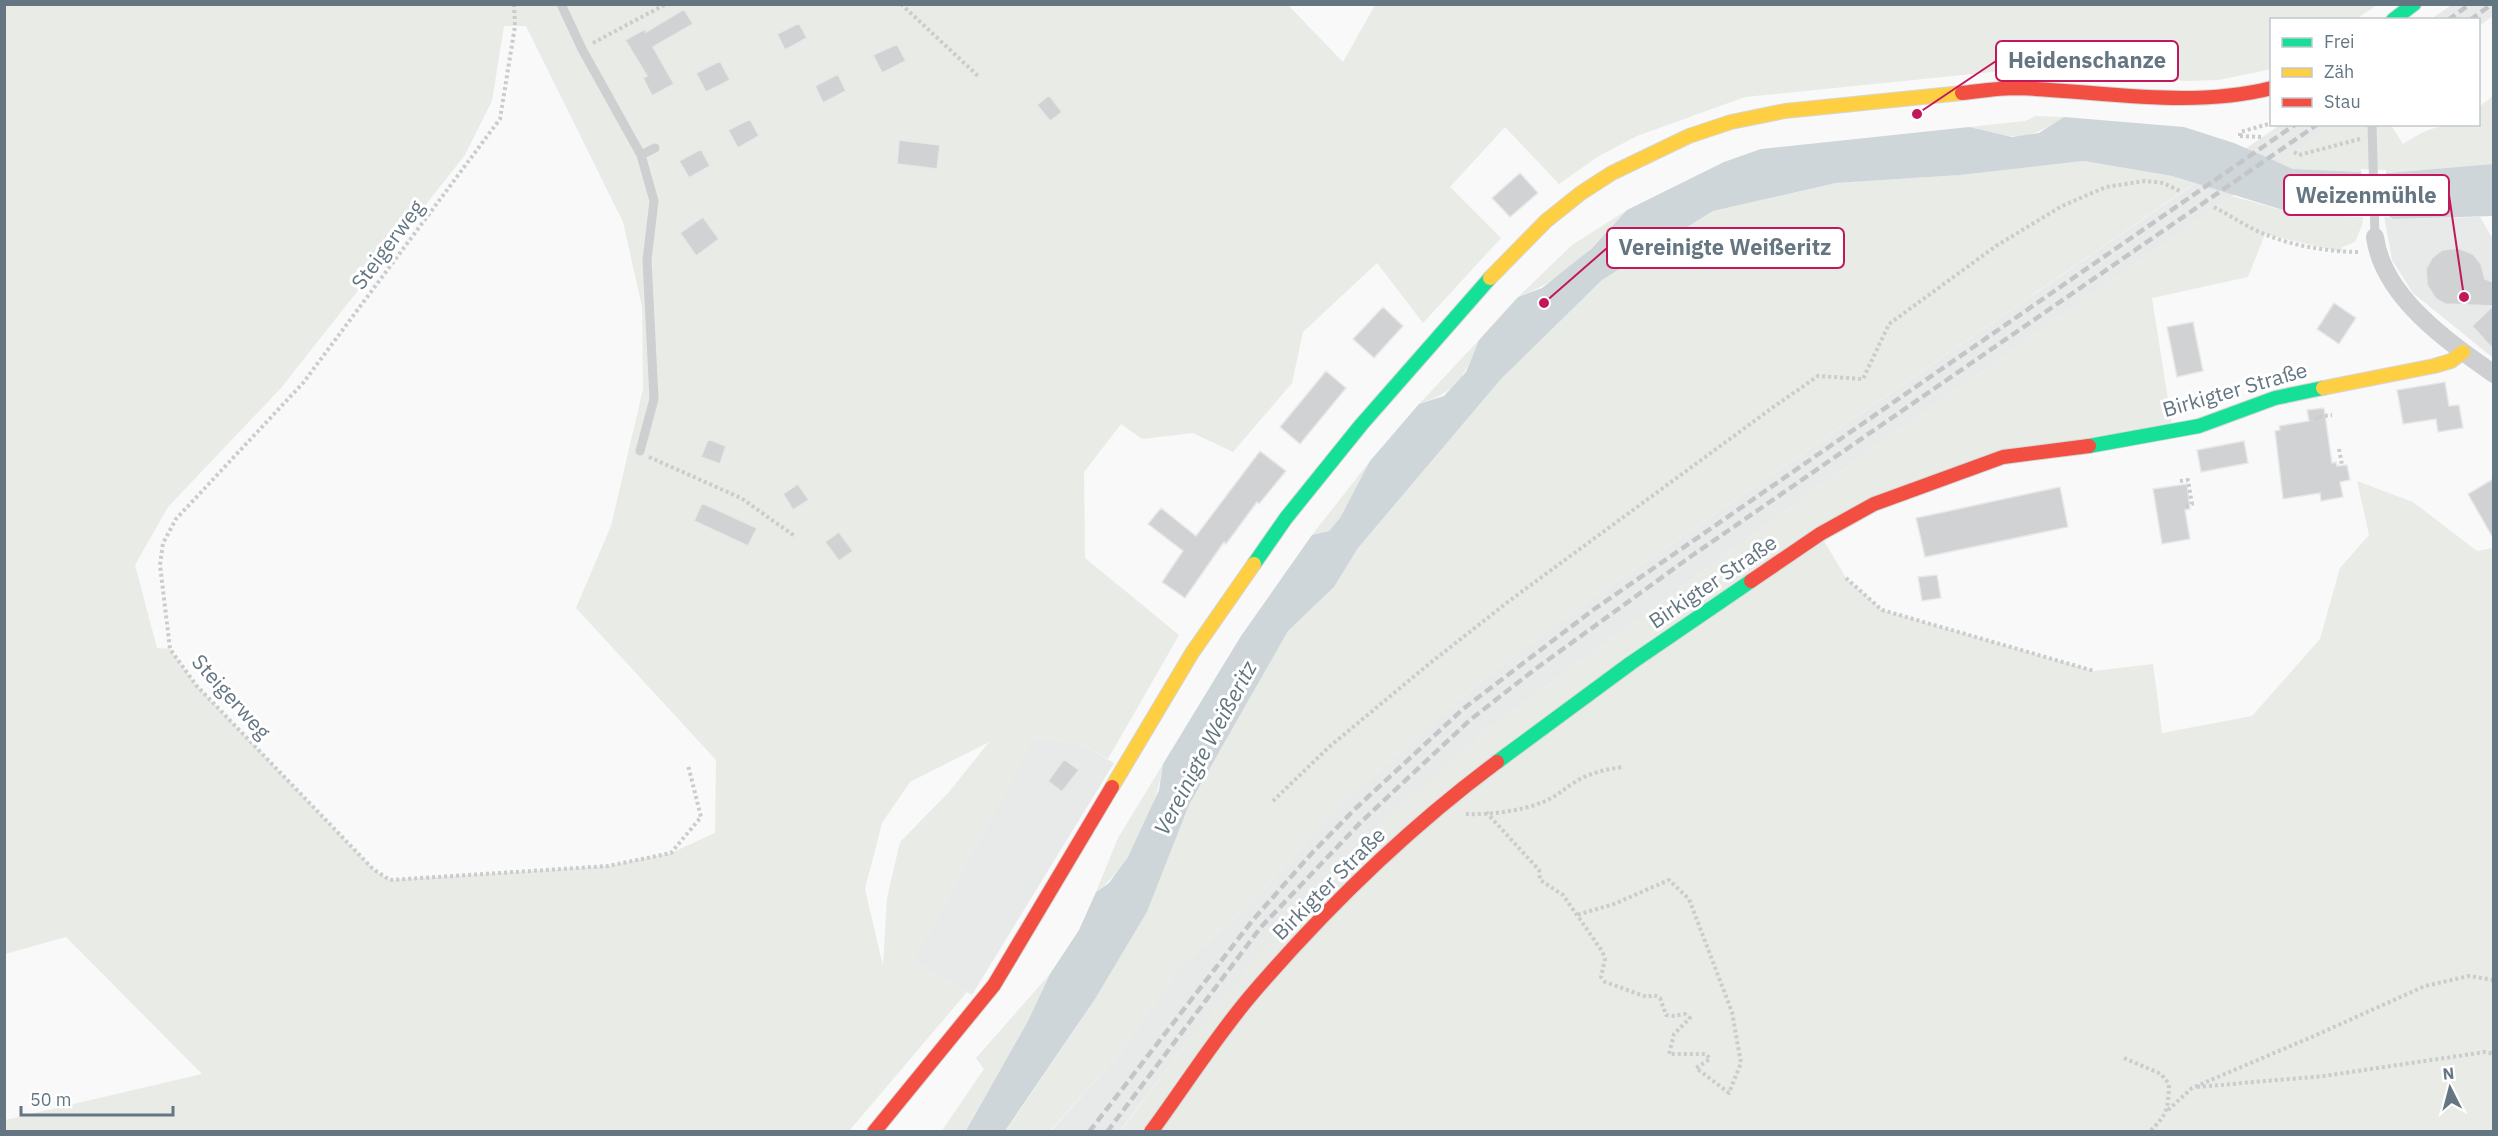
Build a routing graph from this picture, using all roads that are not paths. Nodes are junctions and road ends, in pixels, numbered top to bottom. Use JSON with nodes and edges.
{"nodes":[{"id":1,"x":561,"y":4,"type":"edge"},
{"id":2,"x":2414,"y":4,"type":"edge"},
{"id":3,"x":2396,"y":18,"type":"edge"},
{"id":4,"x":2270,"y":88,"type":"edge"},
{"id":5,"x":2372,"y":126,"type":"edge"},
{"id":6,"x":655,"y":148,"type":"dead end"},
{"id":7,"x":640,"y":155,"type":"junction"},
{"id":8,"x":2376,"y":244,"type":"joint"},
{"id":9,"x":2463,"y":352,"type":"junction"},
{"id":10,"x":2493,"y":374,"type":"edge"},
{"id":11,"x":640,"y":451,"type":"road end"},
{"id":12,"x":874,"y":1131,"type":"edge"},
{"id":13,"x":1151,"y":1131,"type":"edge"}],
"edges":[{"from":1,"to":7,"type":"lane"},
{"from":2,"to":3,"type":"main road"},
{"from":4,"to":12,"type":"main road"},
{"from":5,"to":8,"type":"lane"},
{"from":6,"to":7,"type":"lane"},
{"from":7,"to":11,"type":"lane"},
{"from":8,"to":9,"type":"street"},
{"from":9,"to":10,"type":"street"},
{"from":9,"to":13,"type":"main road","name":"Birkigter Straße"}]}
